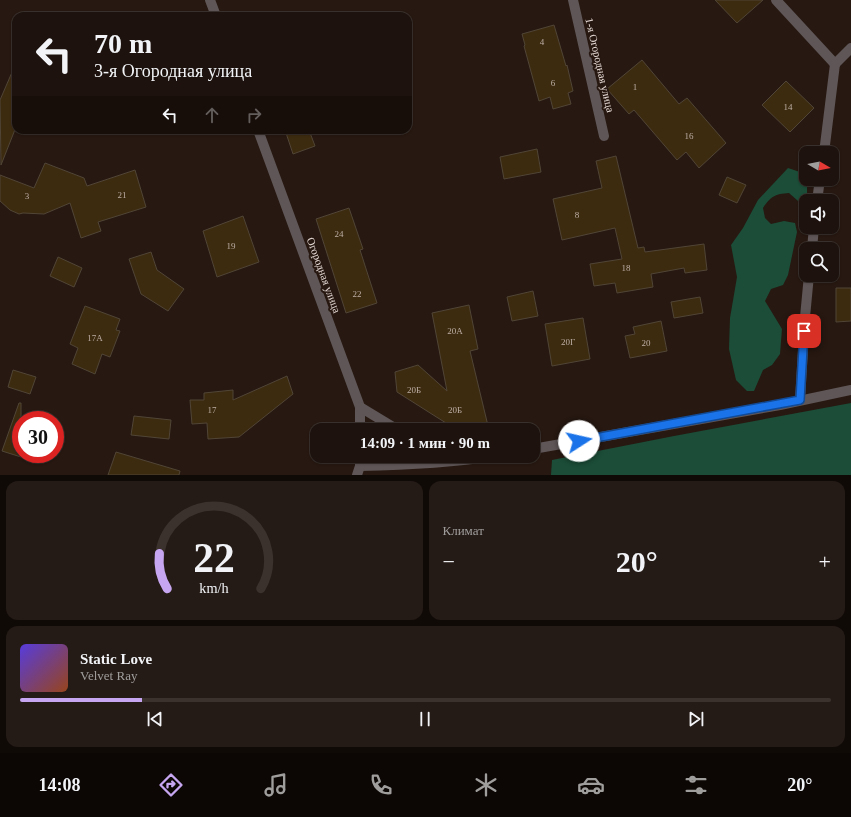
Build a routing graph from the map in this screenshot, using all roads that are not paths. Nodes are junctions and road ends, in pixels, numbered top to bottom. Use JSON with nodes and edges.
{"nodes":[{"id":1,"x":210,"y":0,"type":"edge"},
{"id":2,"x":573,"y":0,"type":"edge"},
{"id":3,"x":776,"y":0,"type":"edge"},
{"id":4,"x":214,"y":12,"type":"edge"},
{"id":5,"x":851,"y":48,"type":"edge"},
{"id":6,"x":835,"y":64,"type":"junction"},
{"id":7,"x":259,"y":134,"type":"edge"},
{"id":8,"x":604,"y":136,"type":"dead end"},
{"id":9,"x":825,"y":146,"type":"edge"},
{"id":10,"x":808,"y":282,"type":"edge"},
{"id":11,"x":851,"y":390,"type":"edge"},
{"id":12,"x":800,"y":400,"type":"junction"},
{"id":13,"x":360,"y":407,"type":"junction"},
{"id":14,"x":360,"y":423,"type":"edge"},
{"id":15,"x":386,"y":423,"type":"edge"},
{"id":16,"x":540,"y":448,"type":"edge"},
{"id":17,"x":433,"y":463,"type":"edge"},
{"id":18,"x":359,"y":466,"type":"edge"}],
"edges":[{"from":1,"to":4,"type":"street"},
{"from":2,"to":8,"type":"street","name":"1-я Огородная улица"},
{"from":3,"to":6,"type":"street"},
{"from":5,"to":6,"type":"street"},
{"from":6,"to":9,"type":"street"},
{"from":7,"to":13,"type":"street","name":"Огородная улица"},
{"from":10,"to":12,"type":"street"},
{"from":11,"to":12,"type":"street"},
{"from":12,"to":16,"type":"street"},
{"from":13,"to":14,"type":"street","name":"Огородная улица"},
{"from":13,"to":15,"type":"street"},
{"from":17,"to":18,"type":"street"}]}
